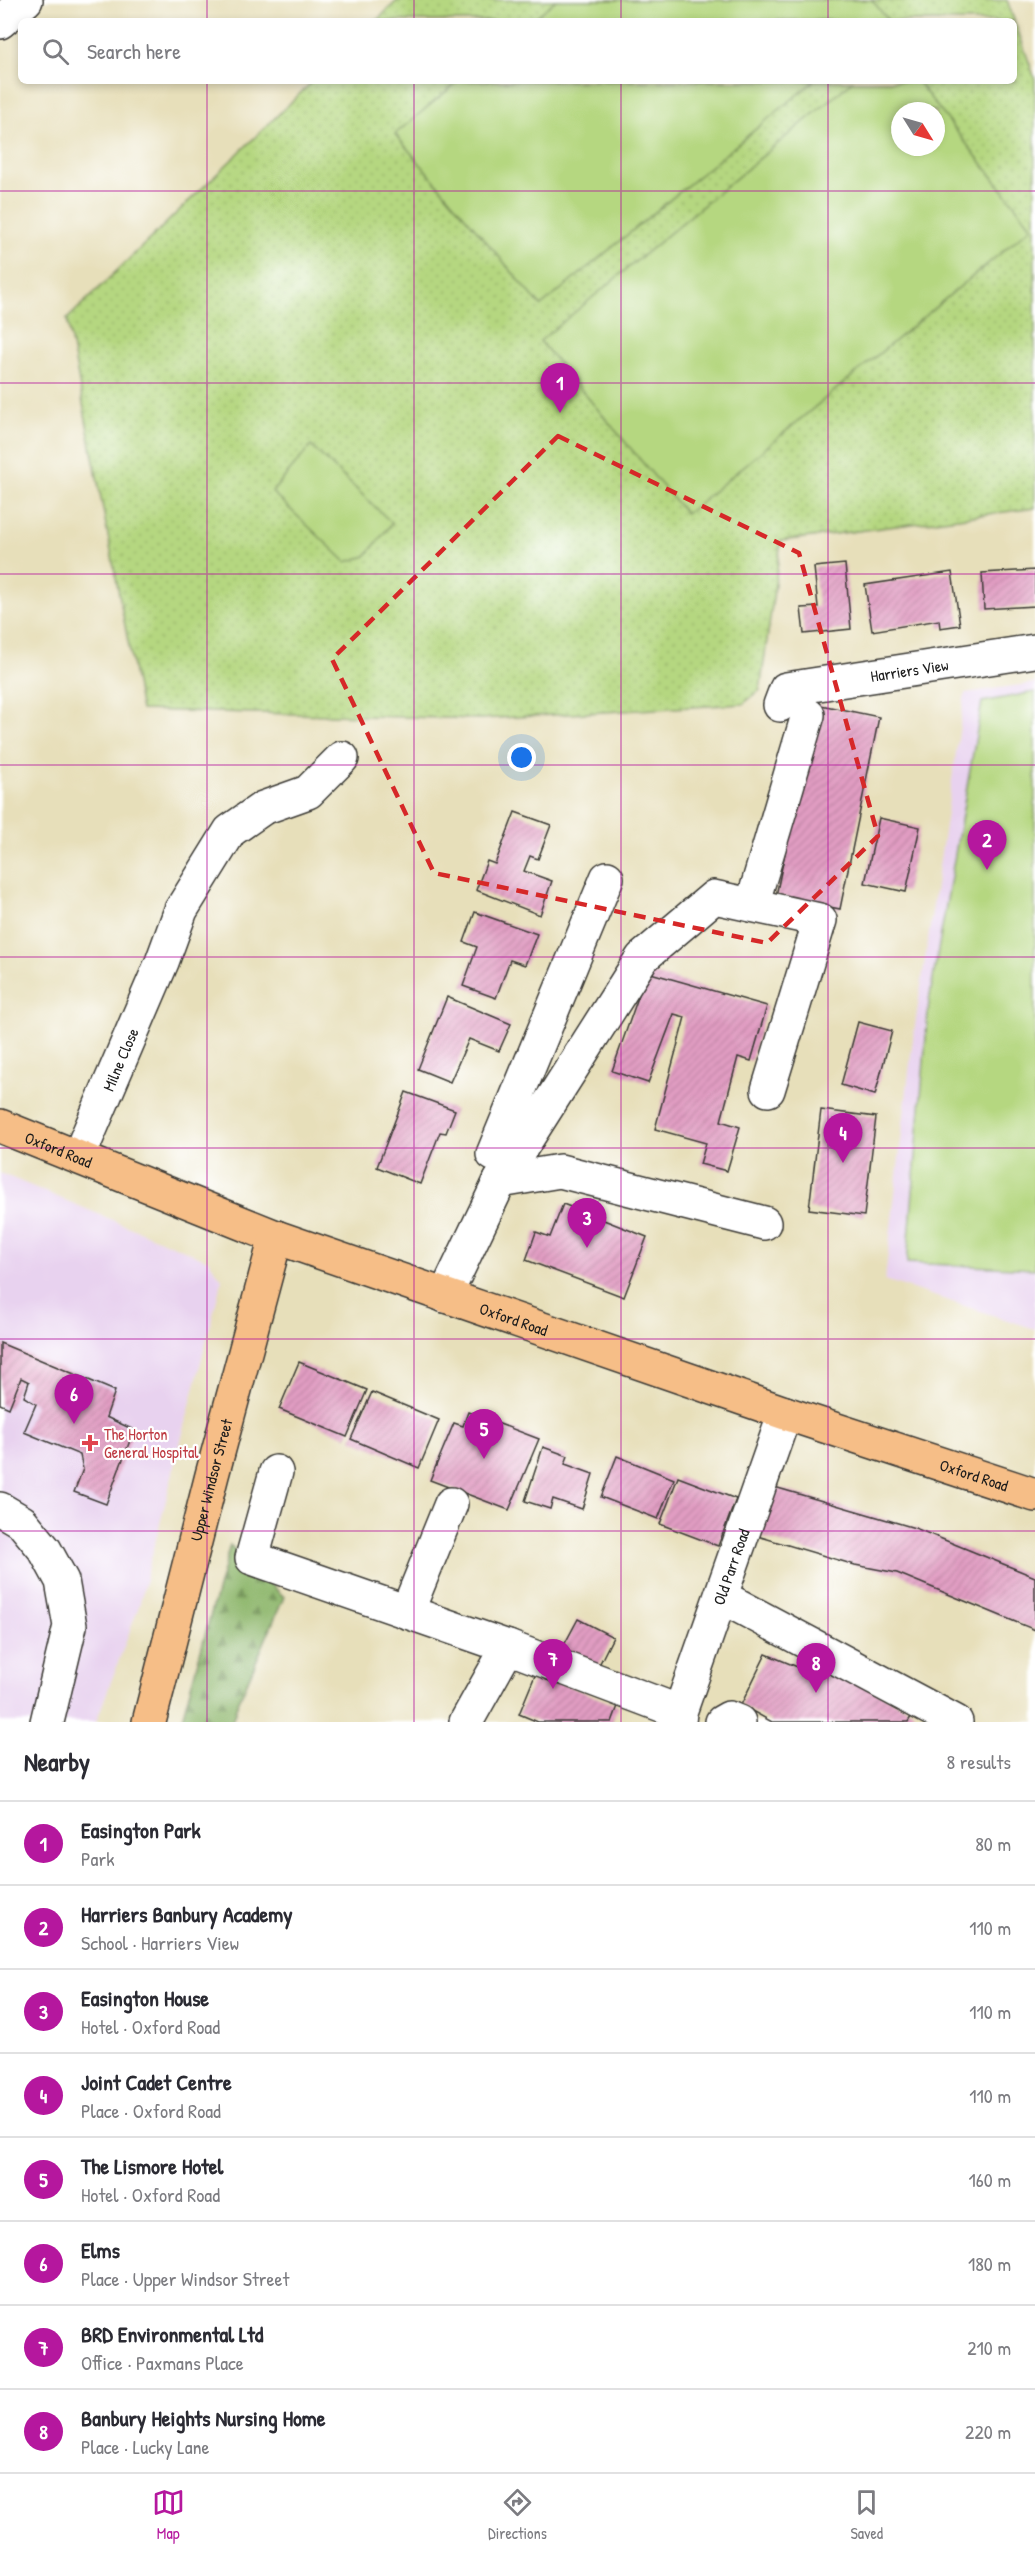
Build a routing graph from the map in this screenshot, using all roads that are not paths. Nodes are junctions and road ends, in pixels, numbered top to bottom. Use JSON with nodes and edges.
{"nodes":[{"id":1,"x":26,"y":0,"type":"edge"},
{"id":2,"x":0,"y":22,"type":"edge"},
{"id":3,"x":1035,"y":651,"type":"edge"},
{"id":4,"x":342,"y":758,"type":"dead end"},
{"id":5,"x":607,"y":878,"type":"dead end"},
{"id":6,"x":752,"y":905,"type":"junction"},
{"id":7,"x":768,"y":1090,"type":"dead end"},
{"id":8,"x":0,"y":1126,"type":"edge"},
{"id":9,"x":79,"y":1156,"type":"junction"},
{"id":10,"x":506,"y":1172,"type":"junction"},
{"id":11,"x":764,"y":1223,"type":"dead end"},
{"id":12,"x":276,"y":1237,"type":"junction"},
{"id":13,"x":445,"y":1296,"type":"junction"},
{"id":14,"x":785,"y":1413,"type":"junction"},
{"id":15,"x":276,"y":1472,"type":"dead end"},
{"id":16,"x":1035,"y":1495,"type":"edge"},
{"id":17,"x":451,"y":1504,"type":"dead end"},
{"id":18,"x":0,"y":1509,"type":"edge"},
{"id":19,"x":722,"y":1597,"type":"junction"},
{"id":20,"x":407,"y":1612,"type":"junction"},
{"id":21,"x":503,"y":1646,"type":"junction"},
{"id":22,"x":673,"y":1717,"type":"edge"},
{"id":23,"x":467,"y":1721,"type":"edge"},
{"id":24,"x":47,"y":1722,"type":"edge"},
{"id":25,"x":149,"y":1722,"type":"edge"},
{"id":26,"x":722,"y":1722,"type":"edge"},
{"id":27,"x":739,"y":1722,"type":"edge"},
{"id":28,"x":956,"y":1722,"type":"edge"}],
"edges":[{"from":1,"to":2,"type":"street"},
{"from":3,"to":6,"type":"street","name":"Harriers View"},
{"from":4,"to":9,"type":"street","name":"Milne Close"},
{"from":5,"to":10,"type":"street"},
{"from":6,"to":7,"type":"street"},
{"from":6,"to":10,"type":"street"},
{"from":8,"to":9,"type":"main road","name":"Oxford Road"},
{"from":9,"to":12,"type":"main road","name":"Oxford Road"},
{"from":10,"to":11,"type":"street"},
{"from":10,"to":13,"type":"street"},
{"from":12,"to":13,"type":"main road","name":"Oxford Road"},
{"from":12,"to":25,"type":"main road","name":"Upper Windsor Street"},
{"from":13,"to":14,"type":"main road","name":"Oxford Road"},
{"from":14,"to":16,"type":"main road","name":"Oxford Road"},
{"from":14,"to":19,"type":"street","name":"Old Parr Road"},
{"from":15,"to":20,"type":"street"},
{"from":17,"to":20,"type":"street"},
{"from":18,"to":24,"type":"street"},
{"from":19,"to":22,"type":"street","name":"Old Parr Road"},
{"from":19,"to":28,"type":"street"},
{"from":20,"to":21,"type":"street"},
{"from":21,"to":22,"type":"street"},
{"from":21,"to":23,"type":"street"},
{"from":26,"to":27,"type":"street"}]}
